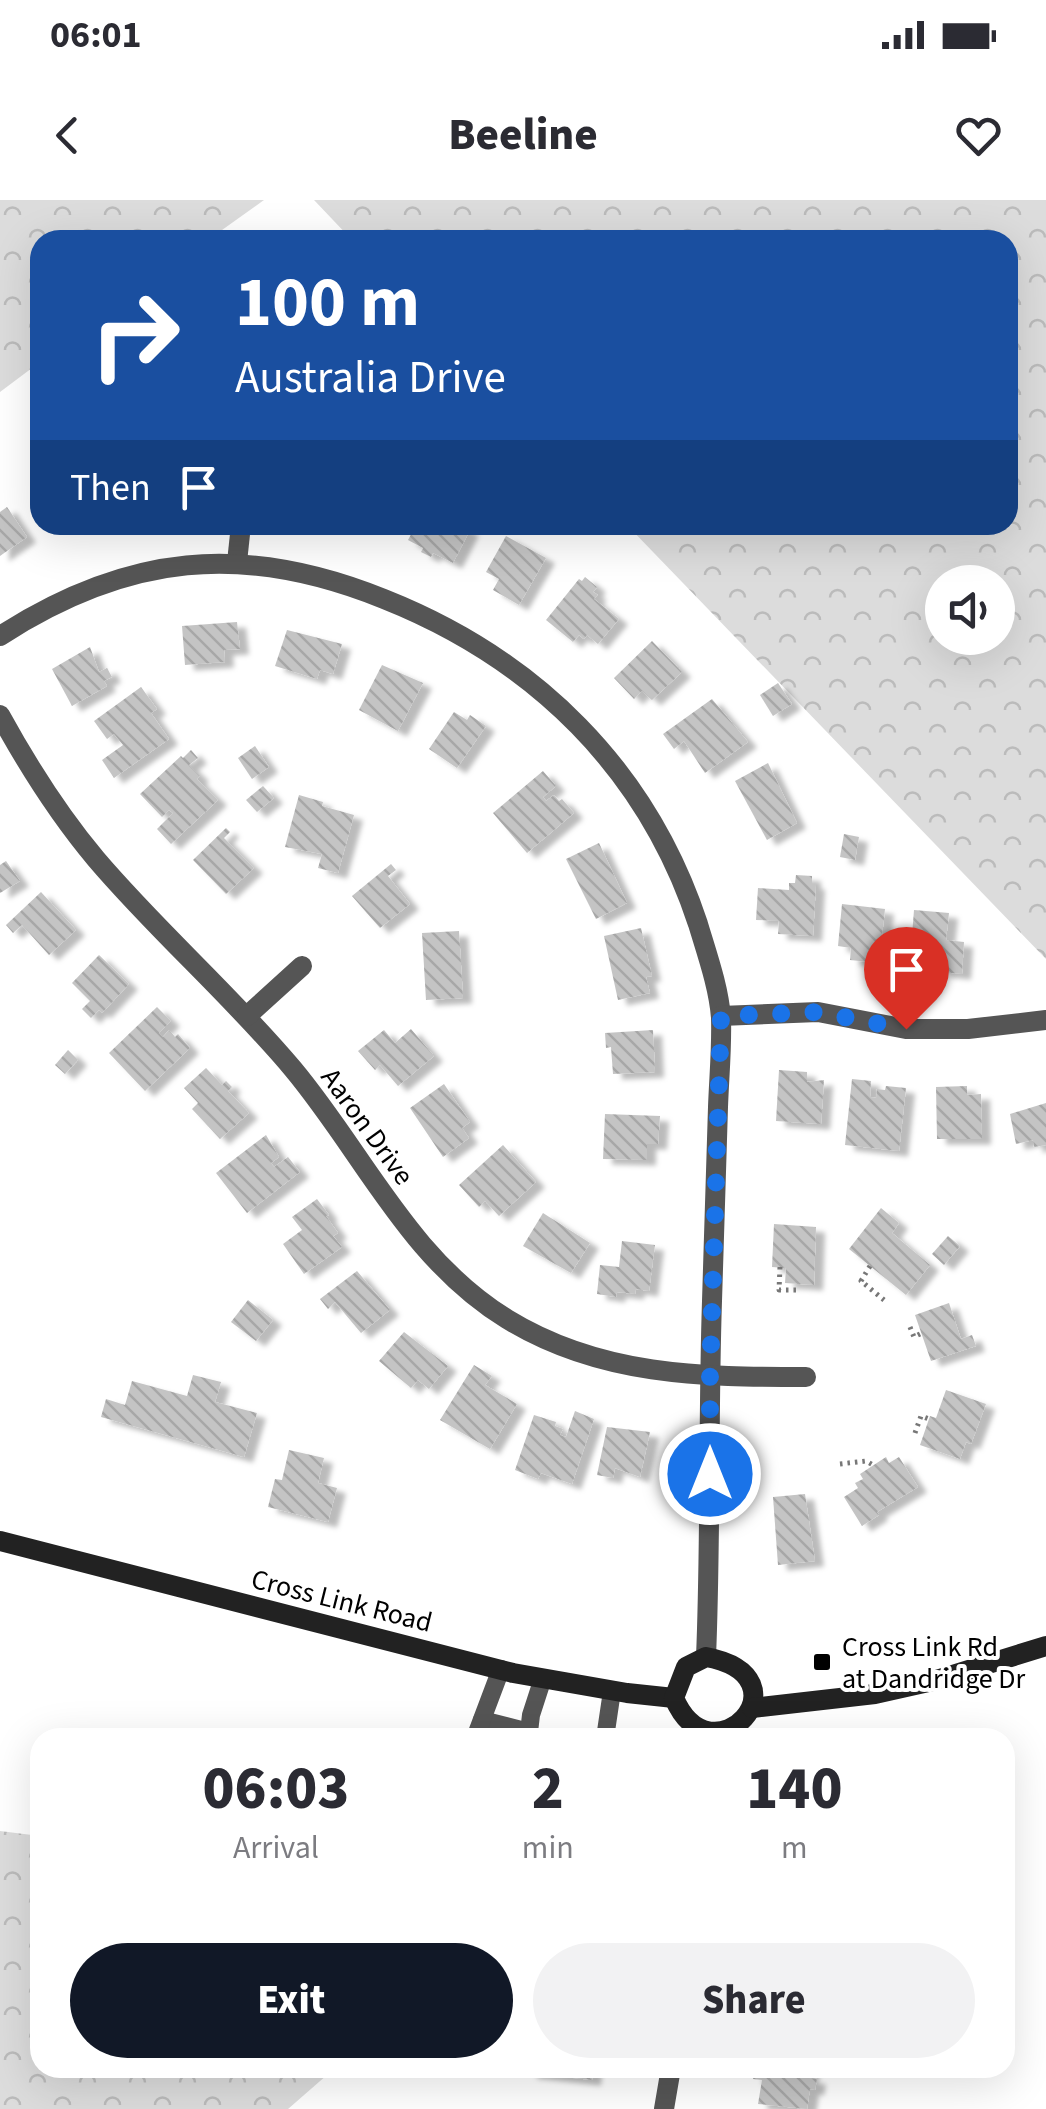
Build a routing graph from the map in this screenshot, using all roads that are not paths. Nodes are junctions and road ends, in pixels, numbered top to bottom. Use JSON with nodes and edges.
{"nodes":[{"id":1,"x":240,"y":535,"type":"edge"},
{"id":2,"x":237,"y":562,"type":"junction"},
{"id":3,"x":0,"y":636,"type":"edge"},
{"id":4,"x":0,"y":715,"type":"edge"},
{"id":5,"x":302,"y":966,"type":"dead end"},
{"id":6,"x":247,"y":1016,"type":"junction"},
{"id":7,"x":721,"y":1016,"type":"junction"},
{"id":8,"x":1046,"y":1020,"type":"edge"},
{"id":9,"x":806,"y":1376,"type":"dead end"},
{"id":10,"x":710,"y":1377,"type":"junction"},
{"id":11,"x":0,"y":1541,"type":"edge"},
{"id":12,"x":1046,"y":1646,"type":"edge"},
{"id":13,"x":706,"y":1657,"type":"junction"},
{"id":14,"x":501,"y":1669,"type":"junction"},
{"id":15,"x":543,"y":1678,"type":"junction"},
{"id":16,"x":612,"y":1690,"type":"junction"},
{"id":17,"x":674,"y":1698,"type":"junction"},
{"id":18,"x":752,"y":1708,"type":"junction"},
{"id":19,"x":478,"y":1728,"type":"edge"},
{"id":20,"x":531,"y":1728,"type":"edge"},
{"id":21,"x":606,"y":1728,"type":"edge"},
{"id":22,"x":694,"y":1728,"type":"edge"},
{"id":23,"x":732,"y":1728,"type":"edge"},
{"id":24,"x":670,"y":2078,"type":"edge"},
{"id":25,"x":664,"y":2109,"type":"edge"}],
"edges":[{"from":1,"to":2,"type":"street"},
{"from":2,"to":3,"type":"street"},
{"from":2,"to":7,"type":"street"},
{"from":4,"to":6,"type":"street","name":"Aaron Drive"},
{"from":5,"to":6,"type":"street"},
{"from":6,"to":10,"type":"street","name":"Aaron Drive"},
{"from":7,"to":8,"type":"street"},
{"from":7,"to":10,"type":"street"},
{"from":9,"to":10,"type":"street","name":"Aaron Drive"},
{"from":10,"to":13,"type":"street"},
{"from":11,"to":14,"type":"street","name":"Cross Link Road"},
{"from":12,"to":18,"type":"street"},
{"from":13,"to":17,"type":"street"},
{"from":13,"to":18,"type":"street"},
{"from":14,"to":15,"type":"street","name":"Cross Link Road"},
{"from":14,"to":19,"type":"lane"},
{"from":15,"to":16,"type":"street","name":"Cross Link Road"},
{"from":15,"to":20,"type":"lane"},
{"from":16,"to":17,"type":"street","name":"Cross Link Road"},
{"from":16,"to":21,"type":"lane"},
{"from":17,"to":22,"type":"street"},
{"from":18,"to":23,"type":"street"},
{"from":24,"to":25,"type":"street"}]}
